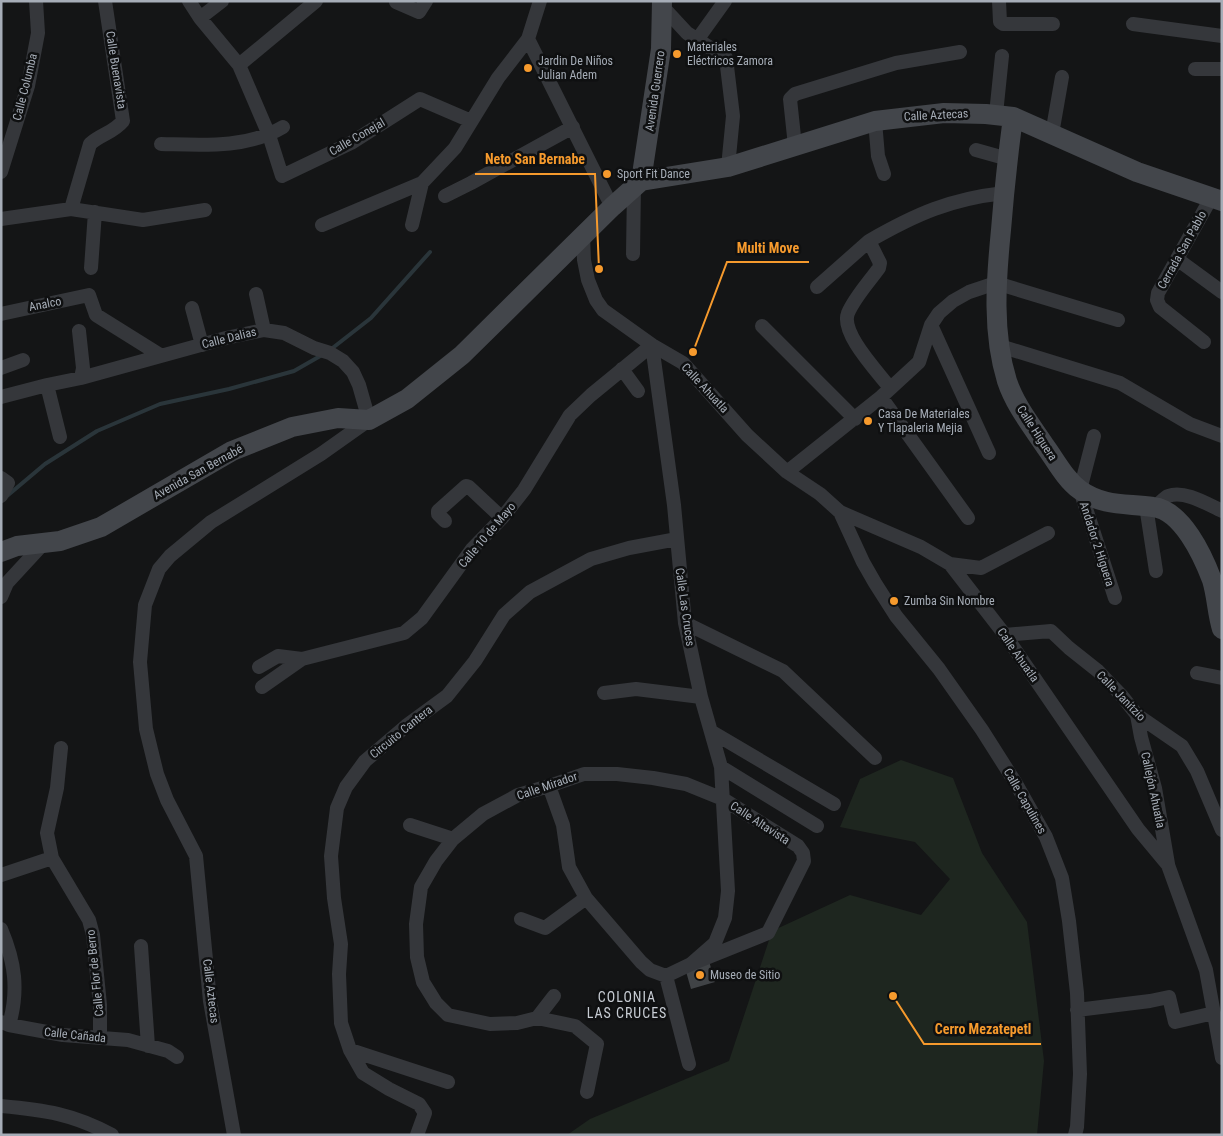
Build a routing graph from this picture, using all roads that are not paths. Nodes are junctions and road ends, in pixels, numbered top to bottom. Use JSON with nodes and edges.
{"nodes":[{"id":1,"x":36,"y":1,"type":"edge"},
{"id":2,"x":105,"y":1,"type":"edge"},
{"id":3,"x":189,"y":1,"type":"edge"},
{"id":4,"x":222,"y":1,"type":"edge"},
{"id":5,"x":316,"y":1,"type":"edge"},
{"id":6,"x":426,"y":1,"type":"edge"},
{"id":7,"x":540,"y":1,"type":"edge"},
{"id":8,"x":725,"y":1,"type":"edge"},
{"id":9,"x":999,"y":1,"type":"edge"},
{"id":10,"x":396,"y":2,"type":"edge"},
{"id":11,"x":662,"y":3,"type":"edge"},
{"id":12,"x":200,"y":18,"type":"junction"},
{"id":13,"x":1053,"y":24,"type":"dead end"},
{"id":14,"x":1133,"y":24,"type":"dead end"},
{"id":15,"x":1222,"y":36,"type":"edge"},
{"id":16,"x":528,"y":39,"type":"junction"},
{"id":17,"x":697,"y":40,"type":"junction"},
{"id":18,"x":960,"y":52,"type":"dead end"},
{"id":19,"x":1002,"y":56,"type":"dead end"},
{"id":20,"x":238,"y":65,"type":"junction"},
{"id":21,"x":1196,"y":69,"type":"dead end"},
{"id":22,"x":1222,"y":69,"type":"edge"},
{"id":23,"x":1062,"y":77,"type":"dead end"},
{"id":24,"x":1005,"y":116,"type":"junction"},
{"id":25,"x":470,"y":121,"type":"junction"},
{"id":26,"x":875,"y":121,"type":"junction"},
{"id":27,"x":283,"y":127,"type":"dead end"},
{"id":28,"x":573,"y":127,"type":"junction"},
{"id":29,"x":1052,"y":134,"type":"junction"},
{"id":30,"x":269,"y":135,"type":"junction"},
{"id":31,"x":161,"y":144,"type":"dead end"},
{"id":32,"x":795,"y":146,"type":"junction"},
{"id":33,"x":976,"y":150,"type":"dead end"},
{"id":34,"x":1008,"y":159,"type":"junction"},
{"id":35,"x":728,"y":167,"type":"junction"},
{"id":36,"x":1,"y":172,"type":"edge"},
{"id":37,"x":884,"y":174,"type":"dead end"},
{"id":38,"x":422,"y":184,"type":"junction"},
{"id":39,"x":638,"y":184,"type":"junction"},
{"id":40,"x":1004,"y":193,"type":"junction"},
{"id":41,"x":445,"y":196,"type":"dead end"},
{"id":42,"x":1216,"y":200,"type":"edge"},
{"id":43,"x":612,"y":208,"type":"junction"},
{"id":44,"x":71,"y":209,"type":"junction"},
{"id":45,"x":205,"y":210,"type":"dead end"},
{"id":46,"x":95,"y":212,"type":"junction"},
{"id":47,"x":1,"y":219,"type":"edge"},
{"id":48,"x":412,"y":224,"type":"dead end"},
{"id":49,"x":322,"y":225,"type":"dead end"},
{"id":50,"x":584,"y":236,"type":"junction"},
{"id":51,"x":869,"y":241,"type":"junction"},
{"id":52,"x":633,"y":254,"type":"dead end"},
{"id":53,"x":1177,"y":259,"type":"junction"},
{"id":54,"x":91,"y":268,"type":"dead end"},
{"id":55,"x":996,"y":283,"type":"junction"},
{"id":56,"x":817,"y":287,"type":"dead end"},
{"id":57,"x":1222,"y":292,"type":"edge"},
{"id":58,"x":256,"y":294,"type":"dead end"},
{"id":59,"x":192,"y":308,"type":"dead end"},
{"id":60,"x":1,"y":314,"type":"edge"},
{"id":61,"x":1118,"y":320,"type":"dead end"},
{"id":62,"x":931,"y":325,"type":"junction"},
{"id":63,"x":762,"y":326,"type":"dead end"},
{"id":64,"x":79,"y":330,"type":"dead end"},
{"id":65,"x":264,"y":330,"type":"junction"},
{"id":66,"x":1204,"y":342,"type":"dead end"},
{"id":67,"x":202,"y":345,"type":"junction"},
{"id":68,"x":652,"y":346,"type":"junction"},
{"id":69,"x":1000,"y":346,"type":"junction"},
{"id":70,"x":160,"y":356,"type":"junction"},
{"id":71,"x":24,"y":360,"type":"dead end"},
{"id":72,"x":1,"y":368,"type":"edge"},
{"id":73,"x":622,"y":369,"type":"junction"},
{"id":74,"x":81,"y":378,"type":"junction"},
{"id":75,"x":47,"y":384,"type":"junction"},
{"id":76,"x":638,"y":391,"type":"dead end"},
{"id":77,"x":886,"y":392,"type":"junction"},
{"id":78,"x":1,"y":397,"type":"edge"},
{"id":79,"x":854,"y":419,"type":"junction"},
{"id":80,"x":369,"y":420,"type":"junction"},
{"id":81,"x":1094,"y":436,"type":"dead end"},
{"id":82,"x":1222,"y":436,"type":"edge"},
{"id":83,"x":60,"y":437,"type":"dead end"},
{"id":84,"x":989,"y":453,"type":"dead end"},
{"id":85,"x":787,"y":472,"type":"junction"},
{"id":86,"x":1,"y":478,"type":"edge"},
{"id":87,"x":1080,"y":490,"type":"junction"},
{"id":88,"x":1,"y":496,"type":"edge"},
{"id":89,"x":1150,"y":506,"type":"junction"},
{"id":90,"x":1222,"y":511,"type":"edge"},
{"id":91,"x":840,"y":512,"type":"junction"},
{"id":92,"x":502,"y":518,"type":"junction"},
{"id":93,"x":968,"y":518,"type":"dead end"},
{"id":94,"x":444,"y":521,"type":"dead end"},
{"id":95,"x":1048,"y":533,"type":"dead end"},
{"id":96,"x":677,"y":539,"type":"junction"},
{"id":97,"x":43,"y":544,"type":"junction"},
{"id":98,"x":1,"y":552,"type":"edge"},
{"id":99,"x":950,"y":564,"type":"junction"},
{"id":100,"x":1156,"y":571,"type":"dead end"},
{"id":101,"x":1,"y":596,"type":"edge"},
{"id":102,"x":1114,"y":598,"type":"dead end"},
{"id":103,"x":685,"y":623,"type":"junction"},
{"id":104,"x":1222,"y":629,"type":"edge"},
{"id":105,"x":1005,"y":635,"type":"junction"},
{"id":106,"x":302,"y":659,"type":"junction"},
{"id":107,"x":259,"y":667,"type":"dead end"},
{"id":108,"x":1197,"y":672,"type":"dead end"},
{"id":109,"x":1222,"y":678,"type":"edge"},
{"id":110,"x":262,"y":687,"type":"dead end"},
{"id":111,"x":604,"y":693,"type":"dead end"},
{"id":112,"x":701,"y":697,"type":"junction"},
{"id":113,"x":1137,"y":715,"type":"junction"},
{"id":114,"x":712,"y":732,"type":"junction"},
{"id":115,"x":61,"y":748,"type":"dead end"},
{"id":116,"x":875,"y":758,"type":"dead end"},
{"id":117,"x":722,"y":767,"type":"junction"},
{"id":118,"x":550,"y":786,"type":"junction"},
{"id":119,"x":722,"y":798,"type":"junction"},
{"id":120,"x":834,"y":804,"type":"dead end"},
{"id":121,"x":410,"y":825,"type":"dead end"},
{"id":122,"x":817,"y":826,"type":"dead end"},
{"id":123,"x":1222,"y":830,"type":"edge"},
{"id":124,"x":453,"y":839,"type":"junction"},
{"id":125,"x":52,"y":858,"type":"junction"},
{"id":126,"x":1168,"y":865,"type":"junction"},
{"id":127,"x":1,"y":875,"type":"edge"},
{"id":128,"x":586,"y":898,"type":"junction"},
{"id":129,"x":521,"y":919,"type":"dead end"},
{"id":130,"x":1,"y":929,"type":"edge"},
{"id":131,"x":140,"y":946,"type":"dead end"},
{"id":132,"x":7,"y":955,"type":"edge"},
{"id":133,"x":691,"y":964,"type":"junction"},
{"id":134,"x":666,"y":976,"type":"junction"},
{"id":135,"x":554,"y":996,"type":"dead end"},
{"id":136,"x":1077,"y":1010,"type":"junction"},
{"id":137,"x":1214,"y":1013,"type":"junction"},
{"id":138,"x":537,"y":1018,"type":"junction"},
{"id":139,"x":5,"y":1024,"type":"edge"},
{"id":140,"x":100,"y":1038,"type":"junction"},
{"id":141,"x":148,"y":1046,"type":"junction"},
{"id":142,"x":350,"y":1050,"type":"junction"},
{"id":143,"x":178,"y":1057,"type":"dead end"},
{"id":144,"x":1222,"y":1058,"type":"edge"},
{"id":145,"x":689,"y":1064,"type":"dead end"},
{"id":146,"x":448,"y":1082,"type":"dead end"},
{"id":147,"x":587,"y":1092,"type":"dead end"},
{"id":148,"x":1,"y":1106,"type":"edge"},
{"id":149,"x":234,"y":1130,"type":"edge"},
{"id":150,"x":112,"y":1135,"type":"edge"},
{"id":151,"x":417,"y":1135,"type":"edge"},
{"id":152,"x":1075,"y":1135,"type":"edge"}],
"edges":[{"from":1,"to":36,"type":"street","name":"Calle Columba"},
{"from":2,"to":44,"type":"street","name":"Calle Buenavista"},
{"from":3,"to":12,"type":"street"},
{"from":4,"to":12,"type":"street"},
{"from":5,"to":20,"type":"street"},
{"from":6,"to":10,"type":"street"},
{"from":7,"to":16,"type":"street"},
{"from":8,"to":17,"type":"street"},
{"from":9,"to":13,"type":"street"},
{"from":11,"to":17,"type":"street"},
{"from":11,"to":39,"type":"street","name":"Avenida Guerrero"},
{"from":12,"to":20,"type":"street"},
{"from":14,"to":15,"type":"street"},
{"from":16,"to":25,"type":"street"},
{"from":16,"to":28,"type":"street"},
{"from":17,"to":35,"type":"street"},
{"from":18,"to":32,"type":"street"},
{"from":19,"to":24,"type":"street"},
{"from":20,"to":30,"type":"street"},
{"from":21,"to":22,"type":"street"},
{"from":23,"to":29,"type":"street"},
{"from":24,"to":26,"type":"street","name":"Calle Aztecas"},
{"from":24,"to":29,"type":"street","name":"Calle Aztecas"},
{"from":24,"to":34,"type":"street","name":"Calle Higuera"},
{"from":25,"to":30,"type":"street","name":"Calle Conejal"},
{"from":25,"to":38,"type":"street"},
{"from":26,"to":32,"type":"street","name":"Calle Aztecas"},
{"from":26,"to":37,"type":"street"},
{"from":27,"to":30,"type":"street"},
{"from":28,"to":41,"type":"street"},
{"from":28,"to":43,"type":"street"},
{"from":29,"to":42,"type":"street","name":"Calle Aztecas"},
{"from":30,"to":31,"type":"street"},
{"from":32,"to":35,"type":"street","name":"Calle Aztecas"},
{"from":33,"to":34,"type":"street"},
{"from":34,"to":40,"type":"street","name":"Calle Higuera"},
{"from":35,"to":39,"type":"street","name":"Calle Aztecas"},
{"from":38,"to":48,"type":"street"},
{"from":38,"to":49,"type":"street"},
{"from":39,"to":43,"type":"street"},
{"from":39,"to":52,"type":"street"},
{"from":40,"to":51,"type":"street"},
{"from":40,"to":55,"type":"street","name":"Calle Higuera"},
{"from":42,"to":53,"type":"street","name":"Cerrada San Pablo"},
{"from":43,"to":50,"type":"street"},
{"from":44,"to":46,"type":"street"},
{"from":44,"to":47,"type":"street"},
{"from":45,"to":46,"type":"street"},
{"from":46,"to":54,"type":"street"},
{"from":50,"to":68,"type":"street"},
{"from":50,"to":80,"type":"street"},
{"from":51,"to":56,"type":"street"},
{"from":51,"to":77,"type":"street"},
{"from":53,"to":57,"type":"street"},
{"from":53,"to":66,"type":"street","name":"Cerrada San Pablo"},
{"from":55,"to":61,"type":"street"},
{"from":55,"to":62,"type":"street"},
{"from":55,"to":69,"type":"street","name":"Calle Higuera"},
{"from":58,"to":65,"type":"street"},
{"from":59,"to":67,"type":"street"},
{"from":60,"to":70,"type":"street","name":"Analco"},
{"from":62,"to":77,"type":"street"},
{"from":62,"to":84,"type":"street"},
{"from":63,"to":79,"type":"street"},
{"from":64,"to":74,"type":"street"},
{"from":65,"to":67,"type":"street","name":"Calle Dalias"},
{"from":65,"to":80,"type":"street","name":"Calle Dalias"},
{"from":67,"to":70,"type":"street","name":"Calle Dalias"},
{"from":68,"to":73,"type":"street","name":"Calle 10 de Mayo"},
{"from":68,"to":85,"type":"street","name":"Calle Ahuatla"},
{"from":68,"to":96,"type":"street","name":"Calle Las Cruces"},
{"from":69,"to":82,"type":"street"},
{"from":69,"to":87,"type":"street","name":"Calle Higuera"},
{"from":70,"to":74,"type":"street","name":"Calle Dalias"},
{"from":71,"to":72,"type":"street"},
{"from":73,"to":76,"type":"street"},
{"from":73,"to":92,"type":"street","name":"Calle 10 de Mayo"},
{"from":74,"to":75,"type":"street","name":"Calle Dalias"},
{"from":75,"to":78,"type":"street","name":"Calle Dalias"},
{"from":75,"to":83,"type":"street"},
{"from":77,"to":79,"type":"street"},
{"from":77,"to":93,"type":"street"},
{"from":79,"to":85,"type":"street"},
{"from":80,"to":97,"type":"street","name":"Avenida San Bernabé"},
{"from":80,"to":149,"type":"street","name":"Calle Aztecas"},
{"from":81,"to":87,"type":"street"},
{"from":85,"to":91,"type":"street","name":"Calle Ahuatla"},
{"from":86,"to":88,"type":"street"},
{"from":87,"to":89,"type":"street","name":"Calle Higuera"},
{"from":87,"to":102,"type":"street","name":"Andador 2 Higuera"},
{"from":89,"to":90,"type":"street"},
{"from":89,"to":100,"type":"street"},
{"from":89,"to":104,"type":"street","name":"Calle Higuera"},
{"from":91,"to":99,"type":"street","name":"Calle Ahuatla"},
{"from":91,"to":136,"type":"street","name":"Calle Capulines"},
{"from":92,"to":94,"type":"street"},
{"from":92,"to":106,"type":"street","name":"Calle 10 de Mayo"},
{"from":95,"to":99,"type":"street"},
{"from":96,"to":103,"type":"street","name":"Calle Las Cruces"},
{"from":96,"to":142,"type":"street","name":"Circuito Cantera"},
{"from":97,"to":98,"type":"street","name":"Avenida San Bernabé"},
{"from":97,"to":101,"type":"street"},
{"from":99,"to":105,"type":"street","name":"Calle Ahuatla"},
{"from":103,"to":112,"type":"street","name":"Calle Las Cruces"},
{"from":103,"to":116,"type":"street"},
{"from":105,"to":113,"type":"street","name":"Calle Janitzio"},
{"from":105,"to":126,"type":"street","name":"Calle Ahuatla"},
{"from":106,"to":107,"type":"street"},
{"from":106,"to":110,"type":"street","name":"Calle 10 de Mayo"},
{"from":108,"to":109,"type":"street"},
{"from":111,"to":112,"type":"street"},
{"from":112,"to":114,"type":"street","name":"Calle Las Cruces"},
{"from":113,"to":123,"type":"street","name":"Calle Janitzio"},
{"from":113,"to":126,"type":"street","name":"Callejón Ahuatla"},
{"from":114,"to":117,"type":"street","name":"Calle Las Cruces"},
{"from":114,"to":120,"type":"street"},
{"from":115,"to":125,"type":"street","name":"Calle Flor de Berro"},
{"from":117,"to":119,"type":"street","name":"Calle Las Cruces"},
{"from":117,"to":122,"type":"street"},
{"from":118,"to":119,"type":"street","name":"Calle Mirador"},
{"from":118,"to":124,"type":"street","name":"Calle Mirador"},
{"from":118,"to":128,"type":"street"},
{"from":119,"to":133,"type":"street","name":"Calle Las Cruces"},
{"from":119,"to":133,"type":"street","name":"Calle Altavista"},
{"from":121,"to":124,"type":"street"},
{"from":124,"to":138,"type":"street","name":"Calle Mirador"},
{"from":125,"to":127,"type":"street"},
{"from":125,"to":140,"type":"street","name":"Calle Flor de Berro"},
{"from":126,"to":137,"type":"street","name":"Calle Ahuatla"},
{"from":128,"to":129,"type":"street"},
{"from":128,"to":134,"type":"street"},
{"from":130,"to":132,"type":"street"},
{"from":131,"to":141,"type":"street"},
{"from":132,"to":139,"type":"street"},
{"from":133,"to":134,"type":"street","name":"Calle Las Cruces"},
{"from":134,"to":145,"type":"street"},
{"from":135,"to":138,"type":"street"},
{"from":136,"to":137,"type":"street"},
{"from":136,"to":152,"type":"street","name":"Calle Capulines"},
{"from":137,"to":144,"type":"street","name":"Calle Ahuatla"},
{"from":138,"to":147,"type":"street","name":"Calle Mirador"},
{"from":139,"to":140,"type":"street","name":"Calle Cañada"},
{"from":140,"to":141,"type":"street","name":"Calle Cañada"},
{"from":141,"to":143,"type":"street","name":"Calle Cañada"},
{"from":142,"to":146,"type":"street"},
{"from":142,"to":151,"type":"street","name":"Circuito Cantera"},
{"from":148,"to":150,"type":"street"}]}
